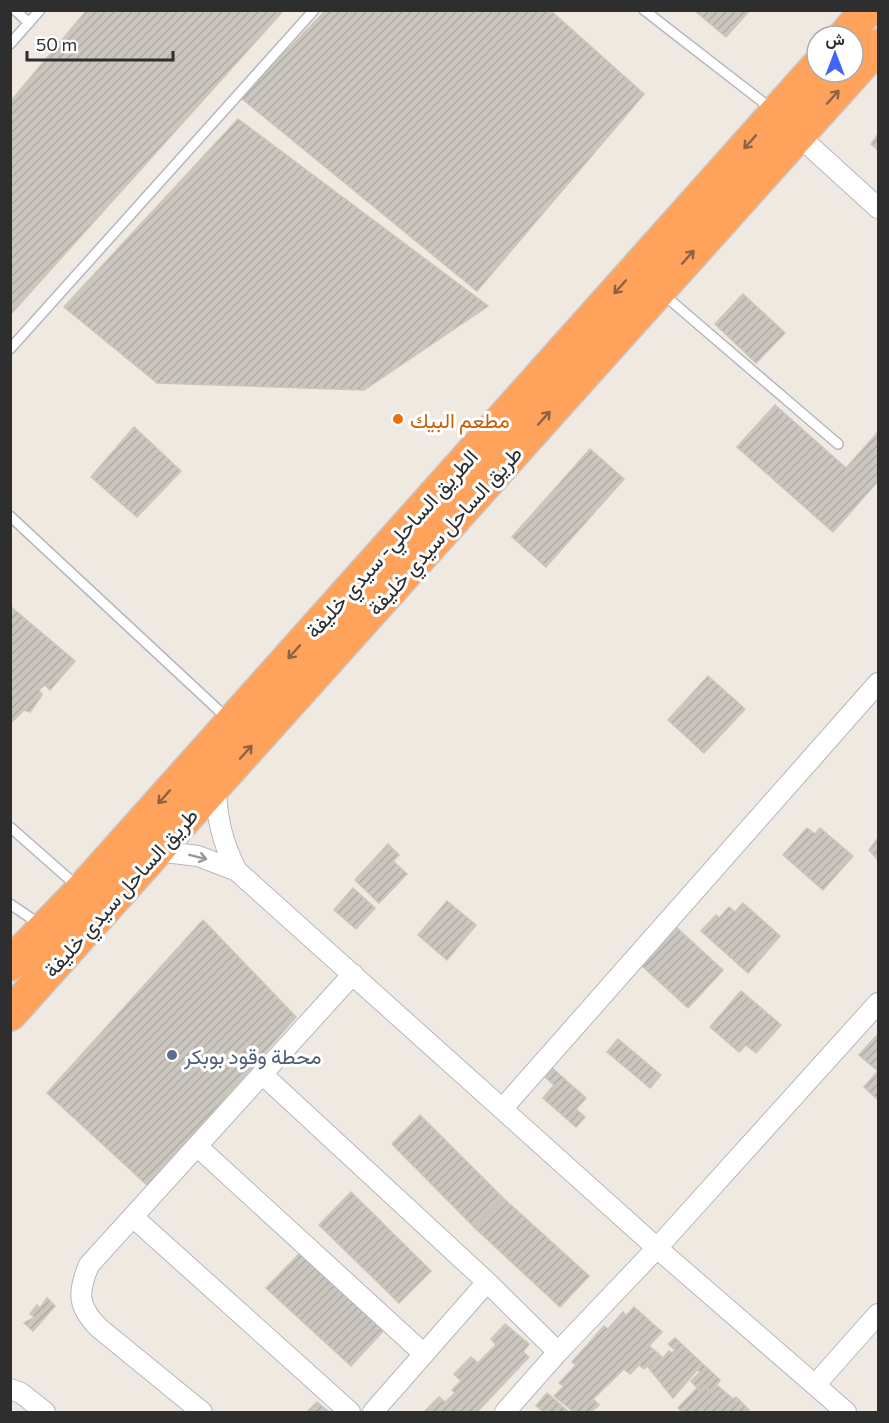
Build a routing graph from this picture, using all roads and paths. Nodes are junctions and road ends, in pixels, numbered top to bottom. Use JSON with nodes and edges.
{"nodes":[{"id":1,"x":15,"y":10,"type":"edge"},
{"id":2,"x":40,"y":10,"type":"edge"},
{"id":3,"x":314,"y":10,"type":"edge"},
{"id":4,"x":644,"y":10,"type":"edge"},
{"id":5,"x":867,"y":10,"type":"edge"},
{"id":6,"x":29,"y":23,"type":"junction"},
{"id":7,"x":855,"y":24,"type":"edge"},
{"id":8,"x":10,"y":44,"type":"edge"},
{"id":9,"x":879,"y":46,"type":"edge"},
{"id":10,"x":805,"y":80,"type":"edge"},
{"id":11,"x":776,"y":112,"type":"junction"},
{"id":12,"x":799,"y":135,"type":"junction"},
{"id":13,"x":879,"y":208,"type":"edge"},
{"id":14,"x":659,"y":290,"type":"junction"},
{"id":15,"x":10,"y":349,"type":"edge"},
{"id":16,"x":838,"y":444,"type":"dead end"},
{"id":17,"x":10,"y":516,"type":"edge"},
{"id":18,"x":879,"y":683,"type":"edge"},
{"id":19,"x":231,"y":722,"type":"junction"},
{"id":20,"x":216,"y":786,"type":"junction"},
{"id":21,"x":10,"y":827,"type":"edge"},
{"id":22,"x":157,"y":851,"type":"junction"},
{"id":23,"x":237,"y":871,"type":"junction"},
{"id":24,"x":81,"y":890,"type":"junction"},
{"id":25,"x":10,"y":904,"type":"edge"},
{"id":26,"x":45,"y":928,"type":"junction"},
{"id":27,"x":10,"y":964,"type":"edge"},
{"id":28,"x":352,"y":974,"type":"junction"},
{"id":29,"x":879,"y":1003,"type":"edge"},
{"id":30,"x":10,"y":1014,"type":"edge"},
{"id":31,"x":262,"y":1074,"type":"junction"},
{"id":32,"x":503,"y":1108,"type":"junction"},
{"id":33,"x":198,"y":1147,"type":"junction"},
{"id":34,"x":133,"y":1217,"type":"junction"},
{"id":35,"x":657,"y":1248,"type":"junction"},
{"id":36,"x":487,"y":1282,"type":"junction"},
{"id":37,"x":879,"y":1314,"type":"edge"},
{"id":38,"x":558,"y":1352,"type":"junction"},
{"id":39,"x":424,"y":1354,"type":"junction"},
{"id":40,"x":815,"y":1385,"type":"junction"},
{"id":41,"x":10,"y":1389,"type":"edge"},
{"id":42,"x":512,"y":1410,"type":"edge"},
{"id":43,"x":45,"y":1413,"type":"edge"},
{"id":44,"x":202,"y":1413,"type":"edge"},
{"id":45,"x":350,"y":1413,"type":"edge"},
{"id":46,"x":373,"y":1413,"type":"edge"},
{"id":47,"x":846,"y":1413,"type":"edge"}],
"edges":[{"from":1,"to":6,"type":"lane"},
{"from":2,"to":6,"type":"lane"},
{"from":3,"to":15,"type":"lane"},
{"from":4,"to":11,"type":"lane"},
{"from":5,"to":7,"type":"highway"},
{"from":6,"to":8,"type":"lane"},
{"from":12,"to":9,"type":"highway","name":"طريق الساحل سيدي خليفة","one_way":true},
{"from":10,"to":11,"type":"highway","name":"الطريق الساحلي- سيدي خليفة"},
{"from":11,"to":19,"type":"highway","name":"الطريق الساحلي- سيدي خليفة","one_way":true},
{"from":12,"to":13,"type":"street"},
{"from":14,"to":12,"type":"highway","name":"طريق الساحل سيدي خليفة","one_way":true},
{"from":14,"to":16,"type":"lane"},
{"from":20,"to":14,"type":"highway","name":"طريق الساحل سيدي خليفة","one_way":true},
{"from":17,"to":19,"type":"lane"},
{"from":18,"to":32,"type":"street"},
{"from":19,"to":24,"type":"highway","name":"الطريق الساحلي- سيدي خليفة","one_way":true},
{"from":20,"to":22,"type":"highway","name":"طريق الساحل سيدي خليفة"},
{"from":20,"to":23,"type":"street"},
{"from":21,"to":24,"type":"lane"},
{"from":22,"to":23,"type":"street","one_way":true},
{"from":22,"to":30,"type":"highway","name":"طريق الساحل سيدي خليفة"},
{"from":23,"to":28,"type":"street"},
{"from":24,"to":26,"type":"highway","name":"الطريق الساحلي- سيدي خليفة"},
{"from":25,"to":26,"type":"lane"},
{"from":26,"to":27,"type":"highway","name":"الطريق الساحلي- سيدي خليفة"},
{"from":28,"to":31,"type":"street"},
{"from":28,"to":32,"type":"street"},
{"from":29,"to":35,"type":"street"},
{"from":31,"to":33,"type":"street"},
{"from":31,"to":36,"type":"street"},
{"from":32,"to":35,"type":"street"},
{"from":33,"to":34,"type":"street"},
{"from":33,"to":39,"type":"street"},
{"from":34,"to":44,"type":"street"},
{"from":34,"to":45,"type":"street"},
{"from":35,"to":38,"type":"street"},
{"from":35,"to":40,"type":"street"},
{"from":36,"to":38,"type":"street"},
{"from":36,"to":39,"type":"street"},
{"from":37,"to":40,"type":"street"},
{"from":38,"to":42,"type":"street"},
{"from":39,"to":46,"type":"street"},
{"from":40,"to":47,"type":"street"},
{"from":41,"to":43,"type":"street"}]}
